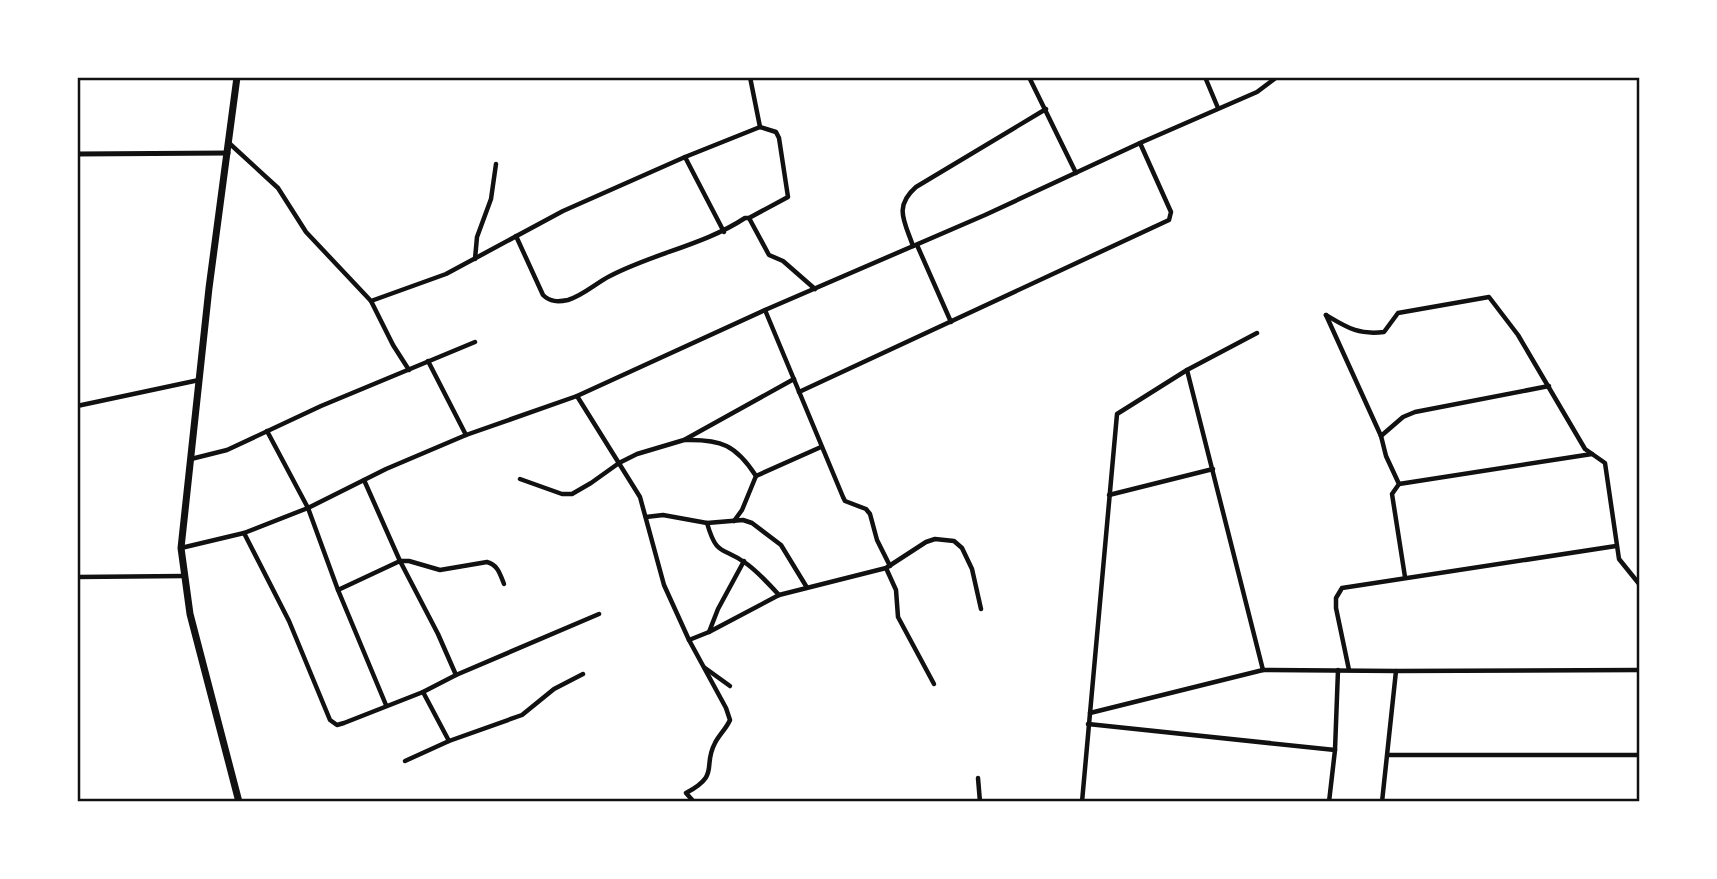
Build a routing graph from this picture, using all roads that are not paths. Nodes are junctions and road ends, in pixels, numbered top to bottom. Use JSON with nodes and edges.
{"nodes":[{"id":1,"x":237,"y":77,"type":"edge"},
{"id":2,"x":750,"y":77,"type":"edge"},
{"id":3,"x":1030,"y":77,"type":"edge"},
{"id":4,"x":1205,"y":77,"type":"edge"},
{"id":5,"x":1277,"y":77,"type":"edge"},
{"id":6,"x":1046,"y":109,"type":"junction"},
{"id":7,"x":1219,"y":109,"type":"junction"},
{"id":8,"x":760,"y":127,"type":"junction"},
{"id":9,"x":229,"y":142,"type":"junction"},
{"id":10,"x":1140,"y":143,"type":"junction"},
{"id":11,"x":228,"y":153,"type":"junction"},
{"id":12,"x":77,"y":154,"type":"edge"},
{"id":13,"x":685,"y":157,"type":"junction"},
{"id":14,"x":496,"y":164,"type":"dead end"},
{"id":15,"x":1076,"y":173,"type":"junction"},
{"id":16,"x":749,"y":218,"type":"junction"},
{"id":17,"x":724,"y":232,"type":"junction"},
{"id":18,"x":516,"y":236,"type":"junction"},
{"id":19,"x":915,"y":246,"type":"junction"},
{"id":20,"x":474,"y":259,"type":"junction"},
{"id":21,"x":814,"y":289,"type":"junction"},
{"id":22,"x":372,"y":301,"type":"junction"},
{"id":23,"x":765,"y":310,"type":"junction"},
{"id":24,"x":951,"y":322,"type":"junction"},
{"id":25,"x":1257,"y":333,"type":"dead end"},
{"id":26,"x":475,"y":342,"type":"dead end"},
{"id":27,"x":428,"y":361,"type":"junction"},
{"id":28,"x":409,"y":370,"type":"junction"},
{"id":29,"x":1187,"y":370,"type":"junction"},
{"id":30,"x":794,"y":379,"type":"junction"},
{"id":31,"x":199,"y":380,"type":"junction"},
{"id":32,"x":1549,"y":387,"type":"junction"},
{"id":33,"x":799,"y":393,"type":"junction"},
{"id":34,"x":577,"y":396,"type":"junction"},
{"id":35,"x":77,"y":406,"type":"edge"},
{"id":36,"x":267,"y":431,"type":"junction"},
{"id":37,"x":466,"y":435,"type":"junction"},
{"id":38,"x":1381,"y":436,"type":"junction"},
{"id":39,"x":684,"y":440,"type":"junction"},
{"id":40,"x":821,"y":447,"type":"junction"},
{"id":41,"x":1593,"y":454,"type":"junction"},
{"id":42,"x":190,"y":459,"type":"junction"},
{"id":43,"x":619,"y":463,"type":"junction"},
{"id":44,"x":1213,"y":469,"type":"junction"},
{"id":45,"x":756,"y":476,"type":"junction"},
{"id":46,"x":520,"y":479,"type":"dead end"},
{"id":47,"x":364,"y":480,"type":"junction"},
{"id":48,"x":1399,"y":484,"type":"junction"},
{"id":49,"x":1109,"y":495,"type":"junction"},
{"id":50,"x":308,"y":508,"type":"junction"},
{"id":51,"x":646,"y":517,"type":"junction"},
{"id":52,"x":734,"y":521,"type":"junction"},
{"id":53,"x":707,"y":523,"type":"junction"},
{"id":54,"x":244,"y":533,"type":"junction"},
{"id":55,"x":1616,"y":547,"type":"junction"},
{"id":56,"x":181,"y":548,"type":"junction"},
{"id":57,"x":400,"y":561,"type":"junction"},
{"id":58,"x":744,"y":561,"type":"junction"},
{"id":59,"x":888,"y":567,"type":"junction"},
{"id":60,"x":77,"y":576,"type":"edge"},
{"id":61,"x":184,"y":576,"type":"junction"},
{"id":62,"x":1405,"y":577,"type":"junction"},
{"id":63,"x":504,"y":584,"type":"dead end"},
{"id":64,"x":1640,"y":585,"type":"edge"},
{"id":65,"x":806,"y":586,"type":"junction"},
{"id":66,"x":338,"y":590,"type":"junction"},
{"id":67,"x":779,"y":595,"type":"junction"},
{"id":68,"x":981,"y":609,"type":"dead end"},
{"id":69,"x":599,"y":614,"type":"dead end"},
{"id":70,"x":709,"y":632,"type":"junction"},
{"id":71,"x":689,"y":639,"type":"junction"},
{"id":72,"x":704,"y":668,"type":"junction"},
{"id":73,"x":1263,"y":670,"type":"junction"},
{"id":74,"x":1338,"y":670,"type":"junction"},
{"id":75,"x":1349,"y":670,"type":"junction"},
{"id":76,"x":1640,"y":670,"type":"edge"},
{"id":77,"x":1396,"y":671,"type":"junction"},
{"id":78,"x":583,"y":674,"type":"dead end"},
{"id":79,"x":456,"y":675,"type":"junction"},
{"id":80,"x":934,"y":684,"type":"dead end"},
{"id":81,"x":730,"y":686,"type":"dead end"},
{"id":82,"x":423,"y":692,"type":"junction"},
{"id":83,"x":386,"y":705,"type":"junction"},
{"id":84,"x":1090,"y":713,"type":"junction"},
{"id":85,"x":1088,"y":724,"type":"junction"},
{"id":86,"x":449,"y":741,"type":"junction"},
{"id":87,"x":1335,"y":750,"type":"junction"},
{"id":88,"x":1388,"y":755,"type":"junction"},
{"id":89,"x":1640,"y":755,"type":"edge"},
{"id":90,"x":405,"y":761,"type":"dead end"},
{"id":91,"x":978,"y":778,"type":"dead end"},
{"id":92,"x":239,"y":802,"type":"edge"},
{"id":93,"x":694,"y":802,"type":"edge"},
{"id":94,"x":980,"y":802,"type":"edge"},
{"id":95,"x":1082,"y":802,"type":"edge"},
{"id":96,"x":1329,"y":802,"type":"edge"},
{"id":97,"x":1382,"y":802,"type":"edge"}],
"edges":[{"from":1,"to":9,"type":"main road"},
{"from":2,"to":8,"type":"street"},
{"from":3,"to":6,"type":"street"},
{"from":4,"to":7,"type":"street"},
{"from":5,"to":7,"type":"street"},
{"from":6,"to":15,"type":"street"},
{"from":6,"to":19,"type":"street"},
{"from":7,"to":10,"type":"street"},
{"from":8,"to":13,"type":"street"},
{"from":8,"to":16,"type":"street"},
{"from":9,"to":11,"type":"main road"},
{"from":9,"to":22,"type":"street"},
{"from":10,"to":15,"type":"street"},
{"from":10,"to":24,"type":"street"},
{"from":11,"to":12,"type":"street"},
{"from":11,"to":31,"type":"main road"},
{"from":13,"to":17,"type":"street"},
{"from":13,"to":18,"type":"street"},
{"from":14,"to":20,"type":"street"},
{"from":15,"to":19,"type":"street"},
{"from":16,"to":17,"type":"street"},
{"from":16,"to":21,"type":"street"},
{"from":17,"to":18,"type":"street"},
{"from":18,"to":20,"type":"street"},
{"from":19,"to":21,"type":"street"},
{"from":19,"to":24,"type":"street"},
{"from":20,"to":22,"type":"street"},
{"from":21,"to":23,"type":"street"},
{"from":22,"to":28,"type":"street"},
{"from":23,"to":30,"type":"street"},
{"from":23,"to":34,"type":"street"},
{"from":24,"to":33,"type":"street"},
{"from":25,"to":29,"type":"street"},
{"from":26,"to":27,"type":"street"},
{"from":27,"to":28,"type":"street"},
{"from":27,"to":37,"type":"street"},
{"from":28,"to":36,"type":"street"},
{"from":29,"to":44,"type":"street"},
{"from":29,"to":49,"type":"street"},
{"from":30,"to":33,"type":"street"},
{"from":30,"to":39,"type":"street"},
{"from":31,"to":35,"type":"street"},
{"from":31,"to":42,"type":"main road"},
{"from":32,"to":38,"type":"street"},
{"from":32,"to":38,"type":"street"},
{"from":32,"to":41,"type":"street"},
{"from":33,"to":40,"type":"street"},
{"from":34,"to":37,"type":"street"},
{"from":34,"to":43,"type":"street"},
{"from":36,"to":42,"type":"street"},
{"from":36,"to":50,"type":"street"},
{"from":37,"to":47,"type":"street"},
{"from":38,"to":48,"type":"street"},
{"from":39,"to":43,"type":"street"},
{"from":39,"to":45,"type":"street"},
{"from":40,"to":45,"type":"street"},
{"from":40,"to":59,"type":"street"},
{"from":41,"to":48,"type":"street"},
{"from":41,"to":55,"type":"street"},
{"from":42,"to":56,"type":"main road"},
{"from":43,"to":46,"type":"street"},
{"from":43,"to":51,"type":"street"},
{"from":44,"to":49,"type":"street"},
{"from":44,"to":73,"type":"street"},
{"from":45,"to":52,"type":"street"},
{"from":47,"to":50,"type":"street"},
{"from":47,"to":57,"type":"street"},
{"from":48,"to":62,"type":"street"},
{"from":49,"to":84,"type":"street"},
{"from":50,"to":54,"type":"street"},
{"from":50,"to":66,"type":"street"},
{"from":51,"to":53,"type":"street"},
{"from":51,"to":71,"type":"street"},
{"from":52,"to":53,"type":"street"},
{"from":52,"to":65,"type":"street"},
{"from":53,"to":58,"type":"street"},
{"from":54,"to":56,"type":"street"},
{"from":54,"to":83,"type":"street"},
{"from":55,"to":62,"type":"street"},
{"from":55,"to":64,"type":"street"},
{"from":56,"to":61,"type":"main road"},
{"from":57,"to":63,"type":"street"},
{"from":57,"to":66,"type":"street"},
{"from":57,"to":79,"type":"street"},
{"from":58,"to":67,"type":"street"},
{"from":58,"to":70,"type":"street"},
{"from":59,"to":65,"type":"street"},
{"from":59,"to":68,"type":"street"},
{"from":59,"to":80,"type":"street"},
{"from":60,"to":61,"type":"street"},
{"from":61,"to":92,"type":"main road"},
{"from":62,"to":75,"type":"street"},
{"from":65,"to":67,"type":"street"},
{"from":66,"to":83,"type":"street"},
{"from":67,"to":70,"type":"street"},
{"from":69,"to":79,"type":"street"},
{"from":70,"to":71,"type":"street"},
{"from":71,"to":72,"type":"street"},
{"from":72,"to":81,"type":"street"},
{"from":72,"to":93,"type":"street"},
{"from":73,"to":74,"type":"street"},
{"from":73,"to":84,"type":"street"},
{"from":74,"to":75,"type":"street"},
{"from":74,"to":87,"type":"street"},
{"from":75,"to":77,"type":"street"},
{"from":76,"to":77,"type":"street"},
{"from":77,"to":88,"type":"street"},
{"from":78,"to":86,"type":"street"},
{"from":79,"to":82,"type":"street"},
{"from":82,"to":83,"type":"street"},
{"from":82,"to":86,"type":"street"},
{"from":84,"to":85,"type":"street"},
{"from":85,"to":87,"type":"street"},
{"from":85,"to":95,"type":"street"},
{"from":86,"to":90,"type":"street"},
{"from":87,"to":96,"type":"street"},
{"from":88,"to":89,"type":"street"},
{"from":88,"to":97,"type":"street"},
{"from":91,"to":94,"type":"street"}]}
